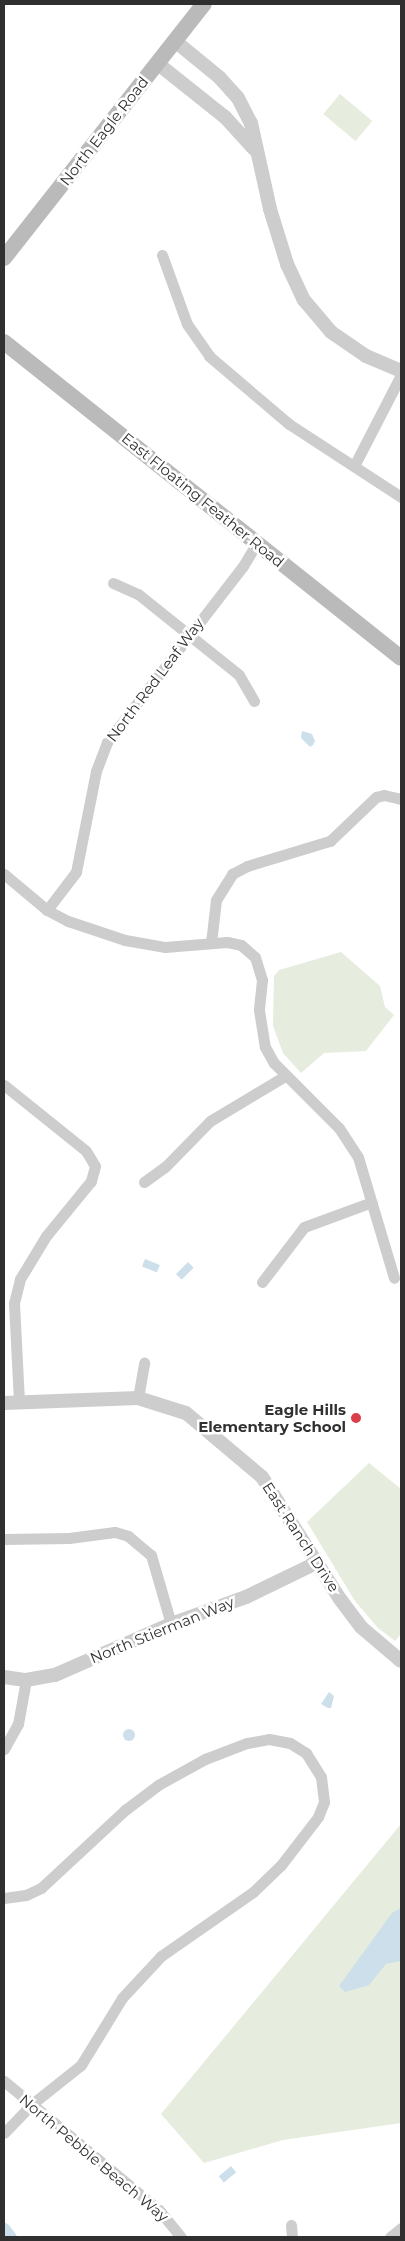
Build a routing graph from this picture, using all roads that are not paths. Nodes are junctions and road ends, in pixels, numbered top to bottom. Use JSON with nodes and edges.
{"nodes":[{"id":1,"x":204,"y":4,"type":"edge"},
{"id":2,"x":174,"y":40,"type":"junction"},
{"id":3,"x":157,"y":63,"type":"junction"},
{"id":4,"x":256,"y":151,"type":"junction"},
{"id":5,"x":162,"y":255,"type":"dead end"},
{"id":6,"x":4,"y":258,"type":"edge"},
{"id":7,"x":4,"y":342,"type":"edge"},
{"id":8,"x":401,"y":371,"type":"edge"},
{"id":9,"x":401,"y":375,"type":"edge"},
{"id":10,"x":354,"y":466,"type":"junction"},
{"id":11,"x":401,"y":497,"type":"edge"},
{"id":12,"x":257,"y":543,"type":"junction"},
{"id":13,"x":113,"y":583,"type":"dead end"},
{"id":14,"x":188,"y":634,"type":"junction"},
{"id":15,"x":401,"y":658,"type":"edge"},
{"id":16,"x":254,"y":701,"type":"dead end"},
{"id":17,"x":401,"y":799,"type":"edge"},
{"id":18,"x":4,"y":874,"type":"edge"},
{"id":19,"x":47,"y":910,"type":"junction"},
{"id":20,"x":211,"y":943,"type":"junction"},
{"id":21,"x":285,"y":1076,"type":"junction"},
{"id":22,"x":4,"y":1084,"type":"edge"},
{"id":23,"x":144,"y":1182,"type":"dead end"},
{"id":24,"x":372,"y":1202,"type":"junction"},
{"id":25,"x":394,"y":1278,"type":"dead end"},
{"id":26,"x":262,"y":1282,"type":"dead end"},
{"id":27,"x":144,"y":1363,"type":"dead end"},
{"id":28,"x":138,"y":1398,"type":"junction"},
{"id":29,"x":19,"y":1402,"type":"junction"},
{"id":30,"x":4,"y":1403,"type":"edge"},
{"id":31,"x":4,"y":1539,"type":"edge"},
{"id":32,"x":316,"y":1563,"type":"junction"},
{"id":33,"x":171,"y":1624,"type":"junction"},
{"id":34,"x":401,"y":1661,"type":"edge"},
{"id":35,"x":4,"y":1677,"type":"edge"},
{"id":36,"x":26,"y":1680,"type":"junction"},
{"id":37,"x":4,"y":1749,"type":"edge"},
{"id":38,"x":4,"y":1898,"type":"edge"},
{"id":39,"x":4,"y":2081,"type":"edge"},
{"id":40,"x":32,"y":2104,"type":"junction"},
{"id":41,"x":4,"y":2132,"type":"edge"},
{"id":42,"x":291,"y":2225,"type":"dead end"},
{"id":43,"x":401,"y":2228,"type":"edge"},
{"id":44,"x":181,"y":2237,"type":"edge"},
{"id":45,"x":292,"y":2237,"type":"edge"},
{"id":46,"x":390,"y":2237,"type":"edge"}],
"edges":[{"from":1,"to":2,"type":"main road","name":"North Eagle Road"},
{"from":2,"to":3,"type":"main road","name":"North Eagle Road"},
{"from":2,"to":4,"type":"street"},
{"from":3,"to":4,"type":"street"},
{"from":3,"to":6,"type":"main road","name":"North Eagle Road"},
{"from":4,"to":8,"type":"street"},
{"from":5,"to":10,"type":"street"},
{"from":7,"to":12,"type":"main road","name":"East Floating Feather Road"},
{"from":9,"to":10,"type":"street"},
{"from":10,"to":11,"type":"street"},
{"from":12,"to":14,"type":"street","name":"North Red Leaf Way"},
{"from":12,"to":15,"type":"main road","name":"East Floating Feather Road"},
{"from":13,"to":14,"type":"street"},
{"from":14,"to":16,"type":"street"},
{"from":14,"to":19,"type":"street","name":"North Red Leaf Way"},
{"from":17,"to":20,"type":"street"},
{"from":18,"to":19,"type":"street"},
{"from":19,"to":20,"type":"street"},
{"from":20,"to":21,"type":"street"},
{"from":21,"to":23,"type":"street"},
{"from":21,"to":24,"type":"street"},
{"from":22,"to":29,"type":"street"},
{"from":24,"to":25,"type":"street"},
{"from":24,"to":26,"type":"street"},
{"from":27,"to":28,"type":"street"},
{"from":28,"to":29,"type":"street","name":"East Ranch Drive"},
{"from":28,"to":32,"type":"street","name":"East Ranch Drive"},
{"from":29,"to":30,"type":"street","name":"East Ranch Drive"},
{"from":31,"to":33,"type":"street"},
{"from":32,"to":33,"type":"street","name":"North Stierman Way"},
{"from":32,"to":34,"type":"street","name":"East Ranch Drive"},
{"from":33,"to":36,"type":"street","name":"North Stierman Way"},
{"from":35,"to":36,"type":"street","name":"North Stierman Way"},
{"from":36,"to":37,"type":"street"},
{"from":38,"to":40,"type":"street"},
{"from":39,"to":40,"type":"street","name":"North Pebble Beach Way"},
{"from":40,"to":41,"type":"street"},
{"from":40,"to":44,"type":"street","name":"North Pebble Beach Way"},
{"from":42,"to":45,"type":"street"},
{"from":43,"to":46,"type":"street"}]}
